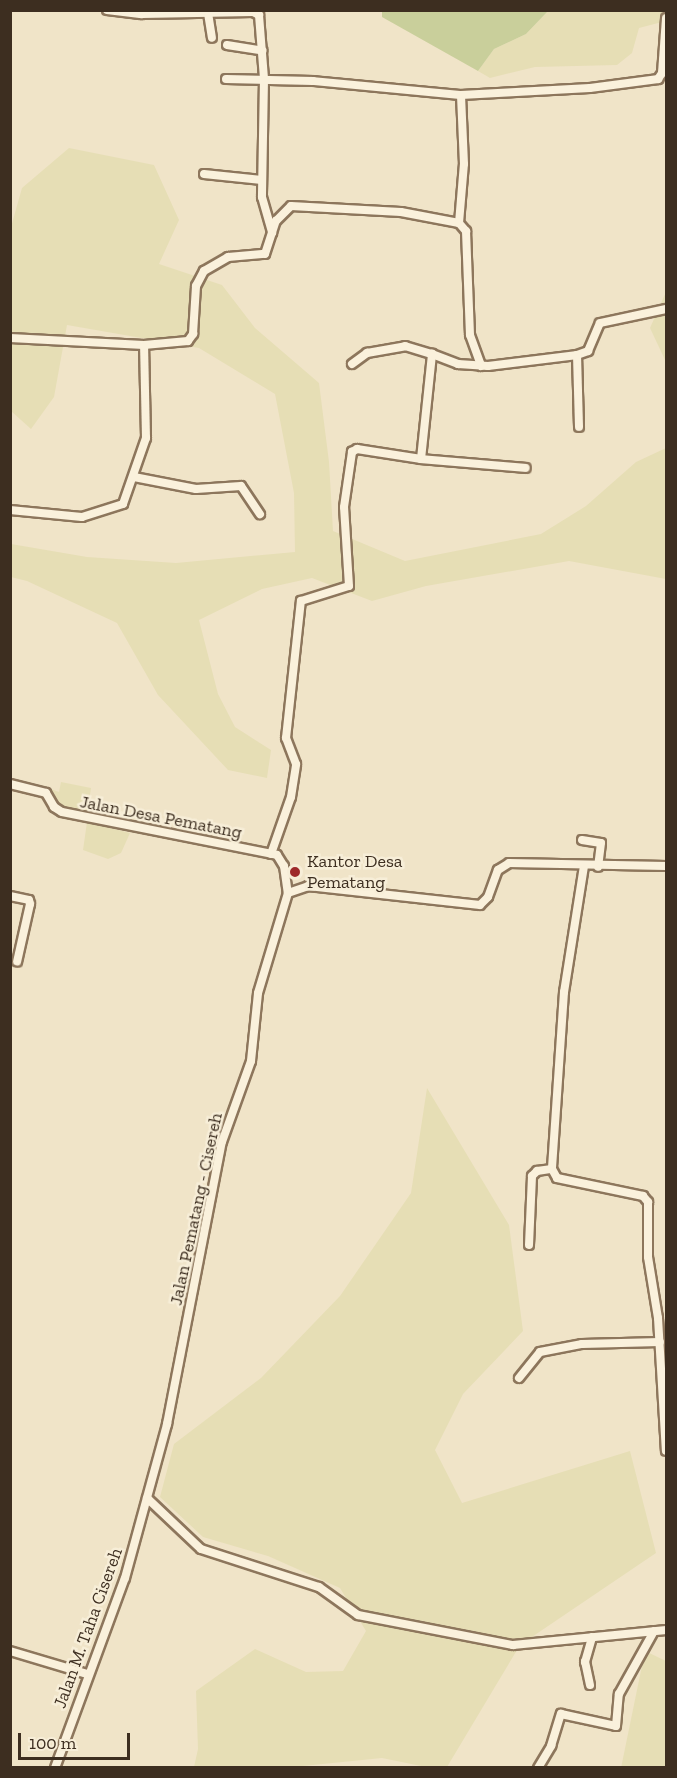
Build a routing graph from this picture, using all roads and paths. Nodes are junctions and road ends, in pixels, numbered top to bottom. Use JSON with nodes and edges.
{"nodes":[{"id":1,"x":107,"y":10,"type":"edge"},
{"id":2,"x":208,"y":13,"type":"junction"},
{"id":3,"x":666,"y":18,"type":"edge"},
{"id":4,"x":212,"y":38,"type":"dead end"},
{"id":5,"x":227,"y":45,"type":"dead end"},
{"id":6,"x":263,"y":51,"type":"junction"},
{"id":7,"x":226,"y":79,"type":"dead end"},
{"id":8,"x":264,"y":80,"type":"junction"},
{"id":9,"x":461,"y":95,"type":"junction"},
{"id":10,"x":204,"y":174,"type":"dead end"},
{"id":11,"x":262,"y":180,"type":"junction"},
{"id":12,"x":459,"y":223,"type":"junction"},
{"id":13,"x":272,"y":233,"type":"junction"},
{"id":14,"x":666,"y":309,"type":"edge"},
{"id":15,"x":10,"y":338,"type":"edge"},
{"id":16,"x":144,"y":345,"type":"junction"},
{"id":17,"x":432,"y":354,"type":"junction"},
{"id":18,"x":577,"y":355,"type":"junction"},
{"id":19,"x":352,"y":364,"type":"dead end"},
{"id":20,"x":481,"y":366,"type":"junction"},
{"id":21,"x":579,"y":428,"type":"dead end"},
{"id":22,"x":421,"y":459,"type":"junction"},
{"id":23,"x":526,"y":468,"type":"dead end"},
{"id":24,"x":134,"y":477,"type":"junction"},
{"id":25,"x":10,"y":510,"type":"edge"},
{"id":26,"x":260,"y":514,"type":"dead end"},
{"id":27,"x":10,"y":784,"type":"edge"},
{"id":28,"x":582,"y":840,"type":"dead end"},
{"id":29,"x":272,"y":854,"type":"junction"},
{"id":30,"x":584,"y":866,"type":"junction"},
{"id":31,"x":666,"y":866,"type":"edge"},
{"id":32,"x":598,"y":867,"type":"junction"},
{"id":33,"x":288,"y":893,"type":"junction"},
{"id":34,"x":10,"y":896,"type":"edge"},
{"id":35,"x":17,"y":962,"type":"dead end"},
{"id":36,"x":552,"y":1169,"type":"junction"},
{"id":37,"x":529,"y":1245,"type":"dead end"},
{"id":38,"x":660,"y":1342,"type":"junction"},
{"id":39,"x":519,"y":1378,"type":"dead end"},
{"id":40,"x":666,"y":1451,"type":"edge"},
{"id":41,"x":147,"y":1498,"type":"junction"},
{"id":42,"x":666,"y":1629,"type":"edge"},
{"id":43,"x":654,"y":1631,"type":"junction"},
{"id":44,"x":592,"y":1637,"type":"junction"},
{"id":45,"x":10,"y":1650,"type":"edge"},
{"id":46,"x":87,"y":1674,"type":"junction"},
{"id":47,"x":590,"y":1685,"type":"dead end"},
{"id":48,"x":55,"y":1767,"type":"edge"},
{"id":49,"x":538,"y":1767,"type":"edge"}],
"edges":[{"from":1,"to":2,"type":"street"},
{"from":2,"to":4,"type":"street"},
{"from":2,"to":6,"type":"street"},
{"from":3,"to":9,"type":"street"},
{"from":5,"to":6,"type":"street"},
{"from":6,"to":8,"type":"street"},
{"from":7,"to":8,"type":"street"},
{"from":8,"to":9,"type":"street"},
{"from":8,"to":11,"type":"street"},
{"from":9,"to":12,"type":"street"},
{"from":10,"to":11,"type":"street"},
{"from":11,"to":13,"type":"street"},
{"from":12,"to":13,"type":"street"},
{"from":12,"to":20,"type":"street"},
{"from":13,"to":16,"type":"street"},
{"from":14,"to":18,"type":"street"},
{"from":15,"to":16,"type":"street"},
{"from":16,"to":24,"type":"street"},
{"from":17,"to":19,"type":"street"},
{"from":17,"to":20,"type":"street"},
{"from":17,"to":22,"type":"street"},
{"from":18,"to":20,"type":"street"},
{"from":18,"to":21,"type":"street"},
{"from":22,"to":23,"type":"street"},
{"from":22,"to":29,"type":"street"},
{"from":24,"to":25,"type":"street"},
{"from":24,"to":26,"type":"street"},
{"from":27,"to":29,"type":"street","name":"Jalan Desa Pematang"},
{"from":28,"to":32,"type":"street"},
{"from":29,"to":33,"type":"street"},
{"from":30,"to":32,"type":"street"},
{"from":30,"to":33,"type":"street"},
{"from":30,"to":36,"type":"street"},
{"from":31,"to":32,"type":"street"},
{"from":33,"to":41,"type":"street","name":"Jalan Pematang - Cisereh"},
{"from":34,"to":35,"type":"street"},
{"from":36,"to":37,"type":"street"},
{"from":36,"to":38,"type":"street"},
{"from":38,"to":39,"type":"street"},
{"from":38,"to":40,"type":"street"},
{"from":41,"to":44,"type":"street"},
{"from":41,"to":46,"type":"street","name":"Jalan M. Taha Cisereh"},
{"from":42,"to":43,"type":"street"},
{"from":43,"to":44,"type":"street"},
{"from":43,"to":49,"type":"street"},
{"from":44,"to":47,"type":"street"},
{"from":45,"to":46,"type":"street"},
{"from":46,"to":48,"type":"street","name":"Jalan M. Taha Cisereh"}]}
